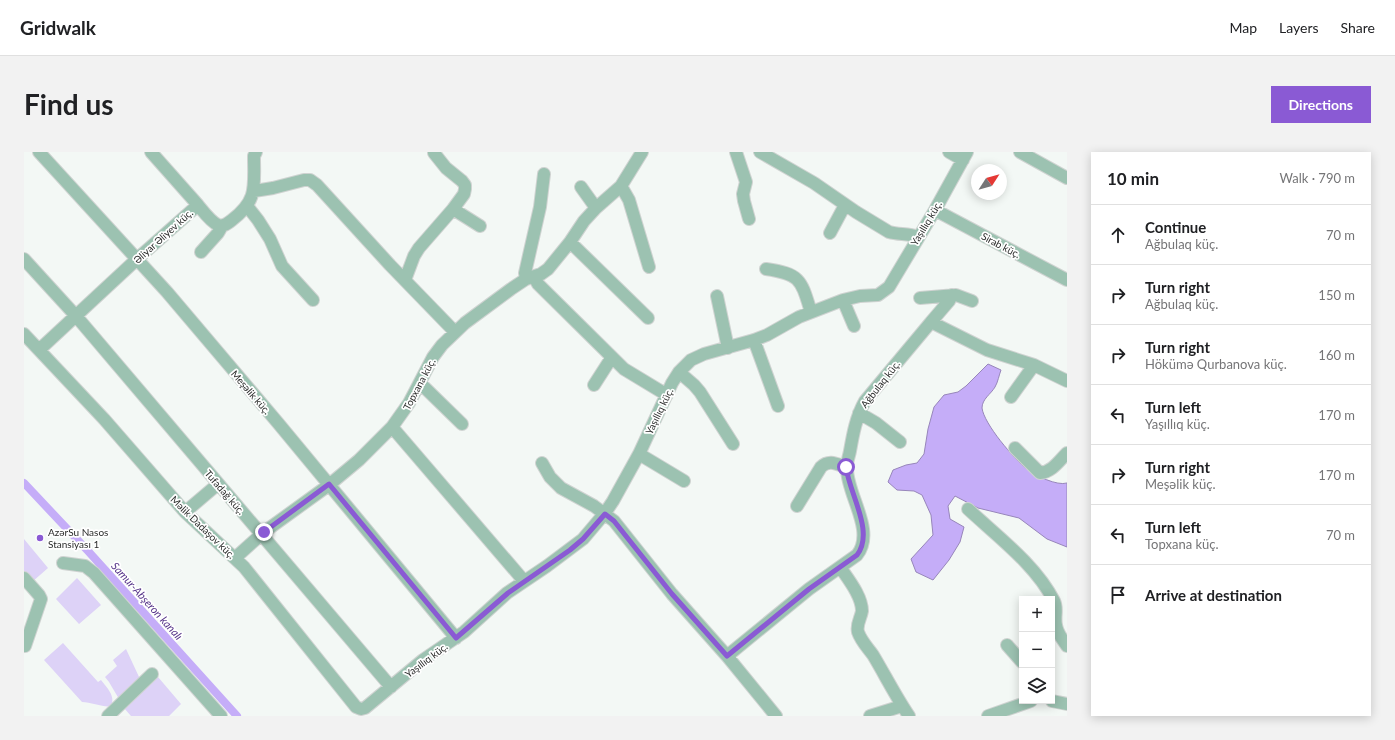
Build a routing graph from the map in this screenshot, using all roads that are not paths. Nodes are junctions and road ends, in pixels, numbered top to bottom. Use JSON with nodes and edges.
{"nodes":[{"id":1,"x":39,"y":152,"type":"edge"},
{"id":2,"x":151,"y":152,"type":"edge"},
{"id":3,"x":256,"y":152,"type":"edge"},
{"id":4,"x":642,"y":152,"type":"edge"},
{"id":5,"x":736,"y":152,"type":"edge"},
{"id":6,"x":760,"y":152,"type":"edge"},
{"id":7,"x":949,"y":152,"type":"edge"},
{"id":8,"x":1020,"y":152,"type":"edge"},
{"id":9,"x":434,"y":153,"type":"edge"},
{"id":10,"x":965,"y":156,"type":"edge"},
{"id":11,"x":544,"y":174,"type":"dead end"},
{"id":12,"x":1067,"y":178,"type":"edge"},
{"id":13,"x":622,"y":186,"type":"junction"},
{"id":14,"x":581,"y":187,"type":"dead end"},
{"id":15,"x":254,"y":191,"type":"junction"},
{"id":16,"x":198,"y":205,"type":"junction"},
{"id":17,"x":845,"y":205,"type":"junction"},
{"id":18,"x":247,"y":206,"type":"junction"},
{"id":19,"x":596,"y":208,"type":"junction"},
{"id":20,"x":453,"y":209,"type":"junction"},
{"id":21,"x":935,"y":210,"type":"junction"},
{"id":22,"x":748,"y":219,"type":"dead end"},
{"id":23,"x":222,"y":226,"type":"junction"},
{"id":24,"x":480,"y":226,"type":"dead end"},
{"id":25,"x":830,"y":233,"type":"dead end"},
{"id":26,"x":918,"y":237,"type":"junction"},
{"id":27,"x":570,"y":242,"type":"junction"},
{"id":28,"x":201,"y":252,"type":"dead end"},
{"id":29,"x":24,"y":259,"type":"edge"},
{"id":30,"x":137,"y":259,"type":"junction"},
{"id":31,"x":649,"y":267,"type":"dead end"},
{"id":32,"x":766,"y":269,"type":"dead end"},
{"id":33,"x":530,"y":278,"type":"junction"},
{"id":34,"x":405,"y":280,"type":"junction"},
{"id":35,"x":1067,"y":280,"type":"edge"},
{"id":36,"x":952,"y":294,"type":"junction"},
{"id":37,"x":716,"y":296,"type":"dead end"},
{"id":38,"x":920,"y":298,"type":"dead end"},
{"id":39,"x":313,"y":300,"type":"dead end"},
{"id":40,"x":843,"y":300,"type":"junction"},
{"id":41,"x":972,"y":301,"type":"dead end"},
{"id":42,"x":811,"y":312,"type":"junction"},
{"id":43,"x":76,"y":316,"type":"junction"},
{"id":44,"x":648,"y":318,"type":"dead end"},
{"id":45,"x":931,"y":322,"type":"junction"},
{"id":46,"x":854,"y":326,"type":"dead end"},
{"id":47,"x":456,"y":332,"type":"junction"},
{"id":48,"x":24,"y":334,"type":"edge"},
{"id":49,"x":754,"y":340,"type":"junction"},
{"id":50,"x":728,"y":348,"type":"junction"},
{"id":51,"x":39,"y":350,"type":"junction"},
{"id":52,"x":612,"y":357,"type":"junction"},
{"id":53,"x":1034,"y":365,"type":"junction"},
{"id":54,"x":679,"y":372,"type":"junction"},
{"id":55,"x":1067,"y":380,"type":"edge"},
{"id":56,"x":420,"y":383,"type":"junction"},
{"id":57,"x":594,"y":385,"type":"dead end"},
{"id":58,"x":667,"y":396,"type":"junction"},
{"id":59,"x":1011,"y":397,"type":"dead end"},
{"id":60,"x":778,"y":406,"type":"dead end"},
{"id":61,"x":859,"y":413,"type":"junction"},
{"id":62,"x":462,"y":424,"type":"dead end"},
{"id":63,"x":392,"y":427,"type":"junction"},
{"id":64,"x":900,"y":442,"type":"dead end"},
{"id":65,"x":734,"y":444,"type":"dead end"},
{"id":66,"x":1015,"y":448,"type":"dead end"},
{"id":67,"x":1067,"y":453,"type":"edge"},
{"id":68,"x":639,"y":454,"type":"junction"},
{"id":69,"x":542,"y":462,"type":"dead end"},
{"id":70,"x":846,"y":467,"type":"junction"},
{"id":71,"x":684,"y":482,"type":"dead end"},
{"id":72,"x":218,"y":484,"type":"junction"},
{"id":73,"x":329,"y":484,"type":"junction"},
{"id":74,"x":797,"y":506,"type":"dead end"},
{"id":75,"x":968,"y":509,"type":"dead end"},
{"id":76,"x":185,"y":512,"type":"junction"},
{"id":77,"x":605,"y":514,"type":"junction"},
{"id":78,"x":262,"y":534,"type":"junction"},
{"id":79,"x":235,"y":558,"type":"junction"},
{"id":80,"x":63,"y":563,"type":"dead end"},
{"id":81,"x":840,"y":567,"type":"junction"},
{"id":82,"x":24,"y":578,"type":"edge"},
{"id":83,"x":524,"y":581,"type":"junction"},
{"id":84,"x":456,"y":638,"type":"junction"},
{"id":85,"x":1007,"y":645,"type":"dead end"},
{"id":86,"x":25,"y":646,"type":"dead end"},
{"id":87,"x":1067,"y":646,"type":"edge"},
{"id":88,"x":727,"y":656,"type":"junction"},
{"id":89,"x":1019,"y":659,"type":"edge"},
{"id":90,"x":152,"y":674,"type":"dead end"},
{"id":91,"x":391,"y":687,"type":"junction"},
{"id":92,"x":1055,"y":702,"type":"edge"},
{"id":93,"x":1022,"y":704,"type":"edge"},
{"id":94,"x":1067,"y":704,"type":"edge"},
{"id":95,"x":361,"y":709,"type":"joint"},
{"id":96,"x":906,"y":711,"type":"edge"},
{"id":97,"x":108,"y":716,"type":"edge"},
{"id":98,"x":221,"y":716,"type":"edge"},
{"id":99,"x":776,"y":716,"type":"edge"},
{"id":100,"x":870,"y":716,"type":"edge"},
{"id":101,"x":988,"y":716,"type":"edge"}],
"edges":[{"from":1,"to":30,"type":"street","name":"Meşəlik küç."},
{"from":2,"to":16,"type":"street"},
{"from":3,"to":15,"type":"street"},
{"from":4,"to":13,"type":"street","name":"Topxana küç."},
{"from":5,"to":22,"type":"street"},
{"from":6,"to":17,"type":"street"},
{"from":7,"to":10,"type":"street"},
{"from":8,"to":12,"type":"street"},
{"from":9,"to":20,"type":"street"},
{"from":10,"to":21,"type":"street","name":"Yaşıllıq küç."},
{"from":11,"to":33,"type":"street"},
{"from":13,"to":19,"type":"street","name":"Topxana küç."},
{"from":13,"to":31,"type":"street"},
{"from":14,"to":19,"type":"street"},
{"from":15,"to":18,"type":"street"},
{"from":15,"to":34,"type":"street"},
{"from":16,"to":23,"type":"street","name":"Əliyar Əliyev küç."},
{"from":16,"to":30,"type":"street","name":"Əliyar Əliyev küç."},
{"from":17,"to":25,"type":"street"},
{"from":17,"to":26,"type":"street"},
{"from":18,"to":23,"type":"street"},
{"from":18,"to":39,"type":"street"},
{"from":19,"to":27,"type":"street","name":"Topxana küç."},
{"from":20,"to":24,"type":"street"},
{"from":20,"to":34,"type":"street"},
{"from":21,"to":26,"type":"street","name":"Yaşıllıq küç."},
{"from":21,"to":35,"type":"street","name":"Sirab küç."},
{"from":23,"to":28,"type":"street"},
{"from":26,"to":40,"type":"street","name":"Yaşıllıq küç."},
{"from":27,"to":33,"type":"street","name":"Topxana küç."},
{"from":27,"to":44,"type":"street"},
{"from":29,"to":43,"type":"street","name":"Tufadağ küç."},
{"from":30,"to":43,"type":"street","name":"Əliyar Əliyev küç."},
{"from":30,"to":73,"type":"street","name":"Meşəlik küç."},
{"from":32,"to":42,"type":"street"},
{"from":33,"to":47,"type":"street","name":"Topxana küç."},
{"from":33,"to":52,"type":"street"},
{"from":34,"to":47,"type":"street"},
{"from":36,"to":38,"type":"street"},
{"from":36,"to":41,"type":"street"},
{"from":36,"to":45,"type":"street","name":"Ağbulaq küç."},
{"from":37,"to":50,"type":"street"},
{"from":40,"to":42,"type":"street","name":"Yaşıllıq küç."},
{"from":40,"to":46,"type":"street"},
{"from":42,"to":49,"type":"street","name":"Yaşıllıq küç."},
{"from":43,"to":51,"type":"street","name":"Əliyar Əliyev küç."},
{"from":43,"to":72,"type":"street","name":"Tufadağ küç."},
{"from":45,"to":53,"type":"street"},
{"from":45,"to":61,"type":"street","name":"Ağbulaq küç."},
{"from":47,"to":56,"type":"street","name":"Topxana küç."},
{"from":48,"to":51,"type":"street","name":"Məlik Dadaşov küç."},
{"from":49,"to":50,"type":"street","name":"Yaşıllıq küç."},
{"from":49,"to":60,"type":"street"},
{"from":50,"to":54,"type":"street","name":"Yaşıllıq küç."},
{"from":51,"to":76,"type":"street","name":"Məlik Dadaşov küç."},
{"from":52,"to":57,"type":"street"},
{"from":52,"to":58,"type":"street"},
{"from":53,"to":55,"type":"street"},
{"from":53,"to":59,"type":"street"},
{"from":54,"to":58,"type":"street","name":"Yaşıllıq küç."},
{"from":54,"to":65,"type":"street"},
{"from":56,"to":62,"type":"street"},
{"from":56,"to":63,"type":"street","name":"Topxana küç."},
{"from":58,"to":68,"type":"street","name":"Yaşıllıq küç."},
{"from":61,"to":64,"type":"street"},
{"from":61,"to":70,"type":"street","name":"Ağbulaq küç."},
{"from":63,"to":73,"type":"street","name":"Topxana küç."},
{"from":63,"to":83,"type":"street"},
{"from":66,"to":67,"type":"street"},
{"from":68,"to":71,"type":"street"},
{"from":68,"to":77,"type":"street","name":"Yaşıllıq küç."},
{"from":69,"to":77,"type":"street"},
{"from":70,"to":74,"type":"street"},
{"from":70,"to":81,"type":"street","name":"Ağbulaq küç."},
{"from":72,"to":76,"type":"street"},
{"from":72,"to":78,"type":"street","name":"Tufadağ küç."},
{"from":73,"to":78,"type":"street","name":"Topxana küç."},
{"from":73,"to":84,"type":"street","name":"Meşəlik küç."},
{"from":75,"to":87,"type":"street"},
{"from":76,"to":79,"type":"street","name":"Məlik Dadaşov küç."},
{"from":77,"to":83,"type":"street","name":"Yaşıllıq küç."},
{"from":77,"to":88,"type":"street"},
{"from":78,"to":79,"type":"street","name":"Topxana küç."},
{"from":78,"to":91,"type":"street","name":"Tufadağ küç."},
{"from":79,"to":95,"type":"street","name":"Məlik Dadaşov küç."},
{"from":80,"to":98,"type":"street"},
{"from":81,"to":88,"type":"street","name":"Ağbulaq küç."},
{"from":81,"to":96,"type":"street"},
{"from":82,"to":86,"type":"street"},
{"from":83,"to":84,"type":"street","name":"Yaşıllıq küç."},
{"from":84,"to":91,"type":"street","name":"Yaşıllıq küç."},
{"from":85,"to":89,"type":"street"},
{"from":88,"to":99,"type":"street"},
{"from":90,"to":97,"type":"street"},
{"from":91,"to":95,"type":"street","name":"Yaşıllıq küç."},
{"from":92,"to":94,"type":"street"},
{"from":93,"to":101,"type":"street"},
{"from":96,"to":100,"type":"street"}]}
